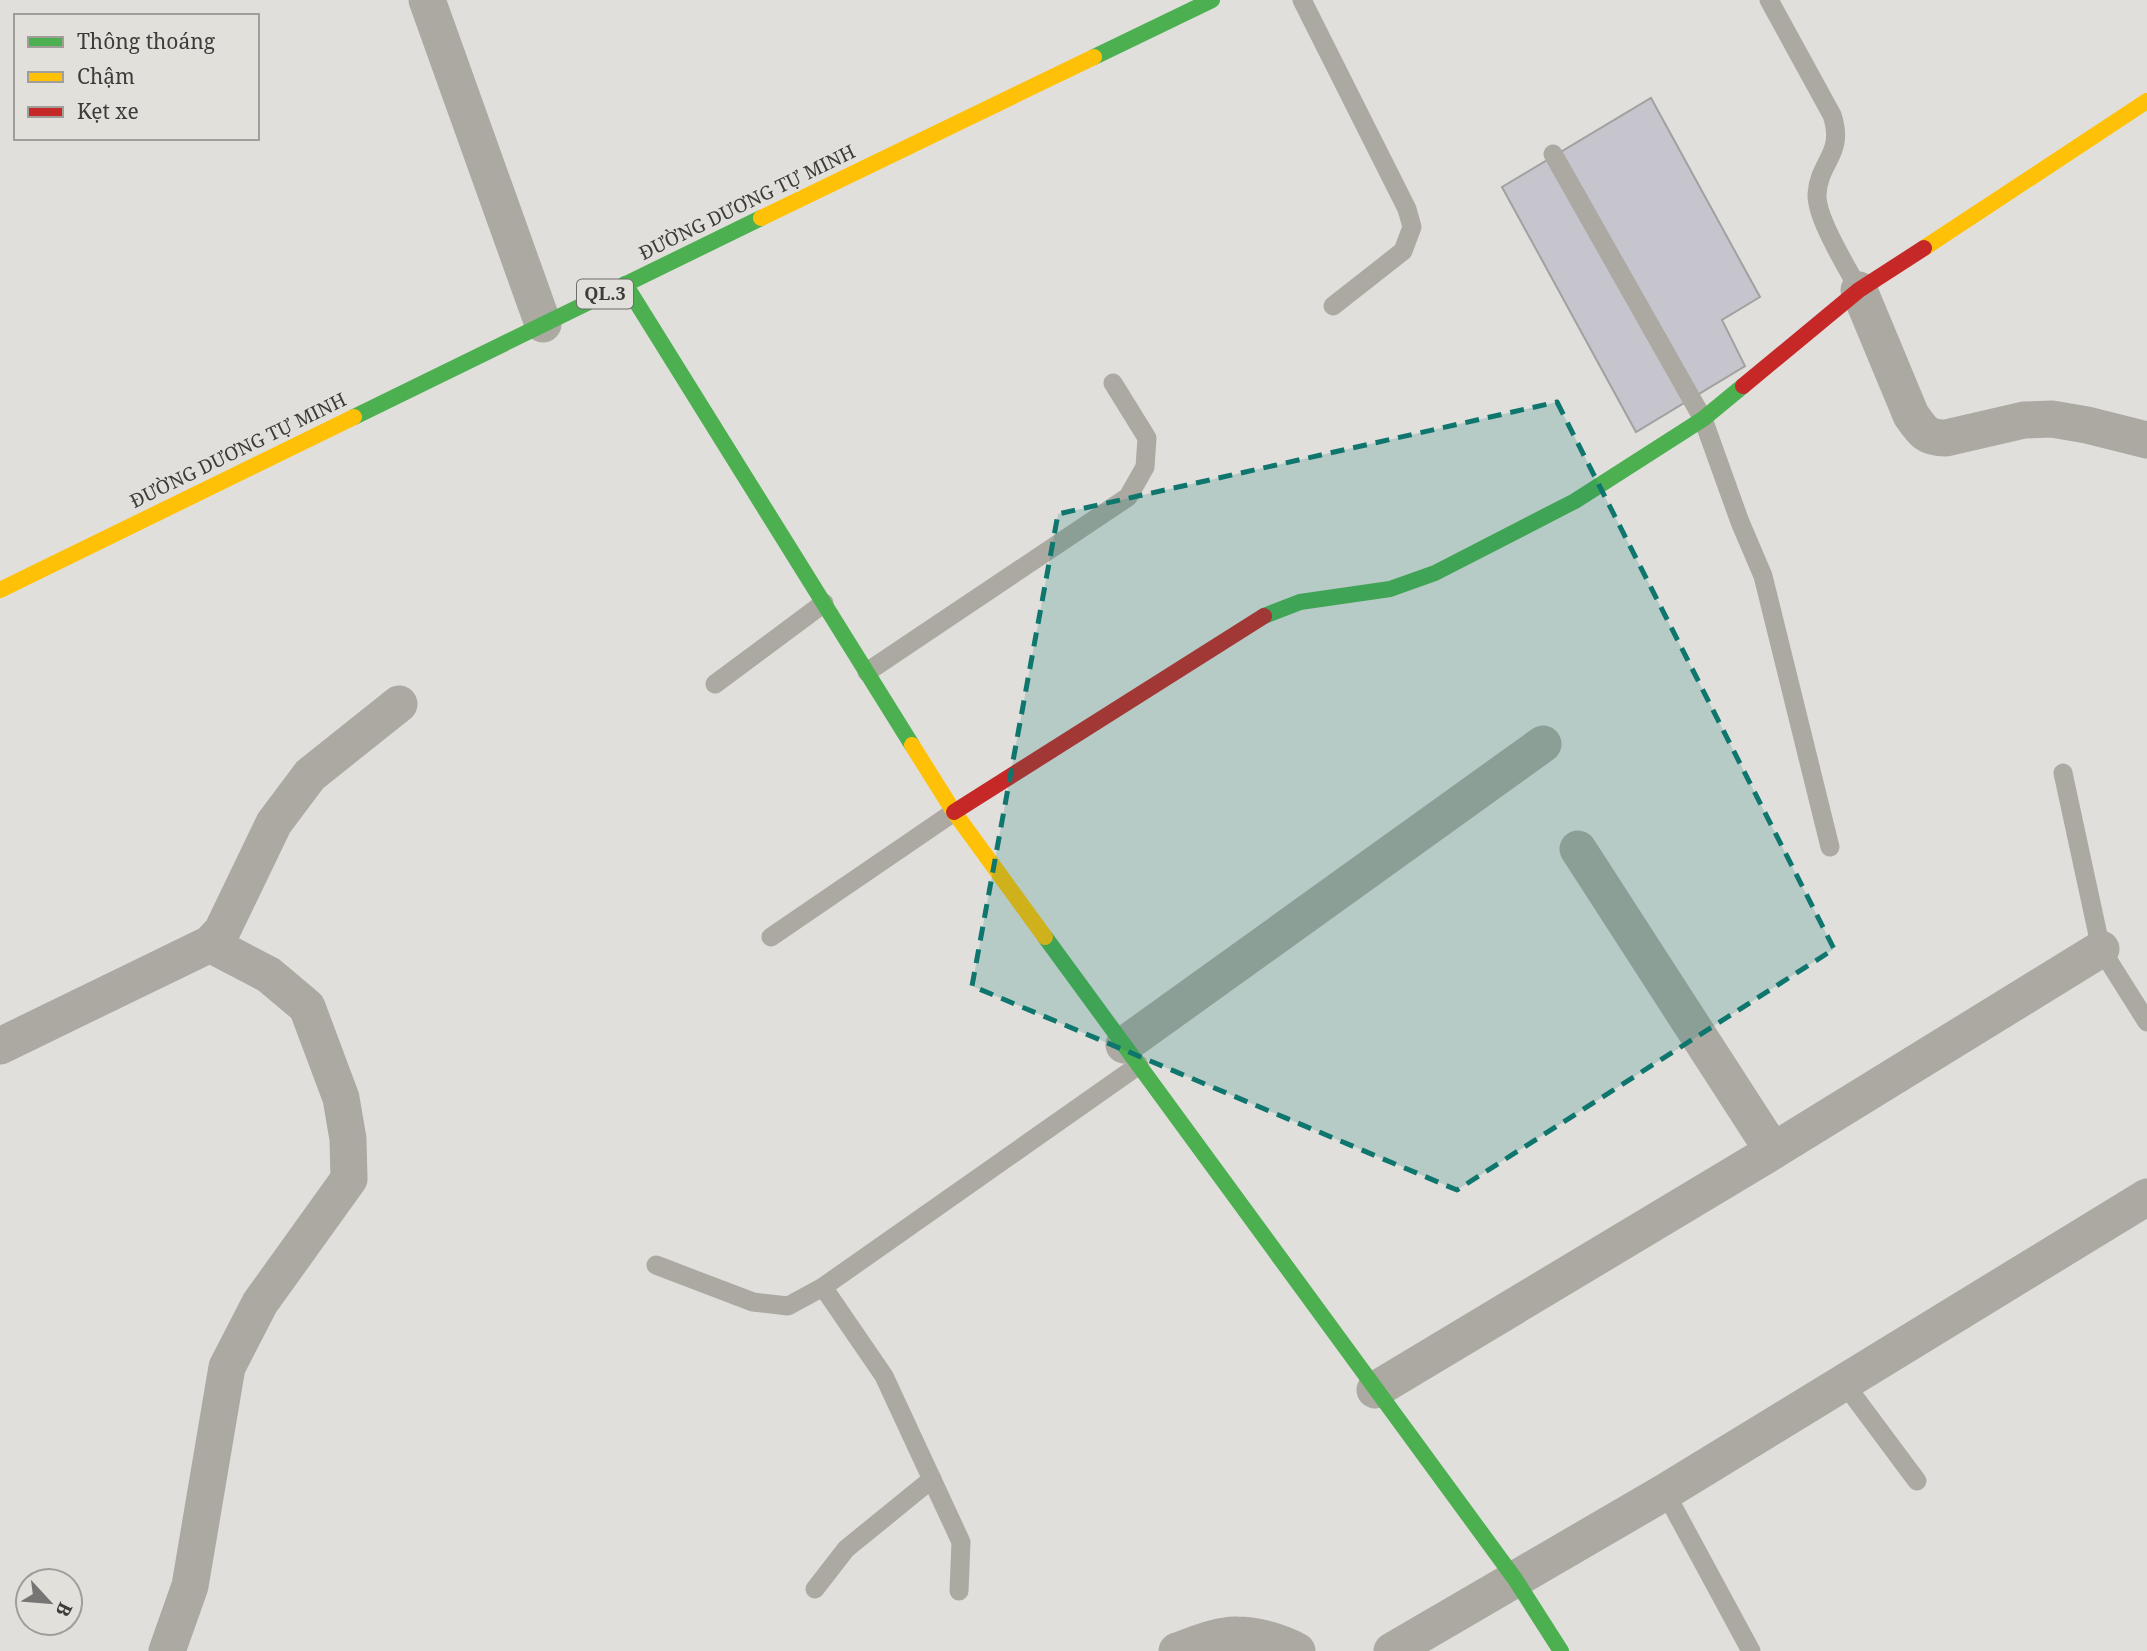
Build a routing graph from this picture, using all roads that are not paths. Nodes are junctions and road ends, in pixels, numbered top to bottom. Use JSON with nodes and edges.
{"nodes":[{"id":1,"x":427,"y":0,"type":"edge"},
{"id":2,"x":1212,"y":0,"type":"edge"},
{"id":3,"x":1302,"y":0,"type":"edge"},
{"id":4,"x":1769,"y":0,"type":"edge"},
{"id":5,"x":2147,"y":102,"type":"edge"},
{"id":6,"x":1553,"y":154,"type":"dead end"},
{"id":7,"x":625,"y":284,"type":"junction"},
{"id":8,"x":1859,"y":290,"type":"junction"},
{"id":9,"x":1334,"y":306,"type":"dead end"},
{"id":10,"x":543,"y":324,"type":"junction"},
{"id":11,"x":1113,"y":383,"type":"dead end"},
{"id":12,"x":1703,"y":419,"type":"junction"},
{"id":13,"x":2147,"y":440,"type":"edge"},
{"id":14,"x":0,"y":590,"type":"edge"},
{"id":15,"x":824,"y":603,"type":"junction"},
{"id":16,"x":867,"y":672,"type":"junction"},
{"id":17,"x":715,"y":684,"type":"dead end"},
{"id":18,"x":399,"y":704,"type":"dead end"},
{"id":19,"x":1543,"y":744,"type":"dead end"},
{"id":20,"x":2063,"y":773,"type":"dead end"},
{"id":21,"x":954,"y":812,"type":"junction"},
{"id":22,"x":1830,"y":847,"type":"dead end"},
{"id":23,"x":1578,"y":849,"type":"dead end"},
{"id":24,"x":771,"y":937,"type":"dead end"},
{"id":25,"x":210,"y":943,"type":"junction"},
{"id":26,"x":2101,"y":949,"type":"junction"},
{"id":27,"x":2147,"y":1022,"type":"edge"},
{"id":28,"x":0,"y":1046,"type":"edge"},
{"id":29,"x":1131,"y":1055,"type":"junction"},
{"id":30,"x":1773,"y":1151,"type":"junction"},
{"id":31,"x":2147,"y":1198,"type":"edge"},
{"id":32,"x":656,"y":1265,"type":"dead end"},
{"id":33,"x":823,"y":1287,"type":"junction"},
{"id":34,"x":1844,"y":1383,"type":"junction"},
{"id":35,"x":1375,"y":1390,"type":"junction"},
{"id":36,"x":932,"y":1479,"type":"junction"},
{"id":37,"x":1917,"y":1481,"type":"dead end"},
{"id":38,"x":1665,"y":1492,"type":"junction"},
{"id":39,"x":1515,"y":1579,"type":"junction"},
{"id":40,"x":815,"y":1589,"type":"dead end"},
{"id":41,"x":959,"y":1591,"type":"dead end"},
{"id":42,"x":167,"y":1651,"type":"edge"},
{"id":43,"x":1177,"y":1651,"type":"edge"},
{"id":44,"x":1297,"y":1651,"type":"edge"},
{"id":45,"x":1392,"y":1651,"type":"edge"},
{"id":46,"x":1561,"y":1651,"type":"edge"},
{"id":47,"x":1751,"y":1651,"type":"edge"}],
"edges":[{"from":1,"to":10,"type":"street"},
{"from":2,"to":7,"type":"main road","name":"ĐƯỜNG DƯƠNG TỰ MINH","number":"QL.3"},
{"from":3,"to":9,"type":"lane"},
{"from":4,"to":8,"type":"lane"},
{"from":5,"to":8,"type":"main road"},
{"from":6,"to":12,"type":"lane"},
{"from":7,"to":10,"type":"main road","name":"ĐƯỜNG DƯƠNG TỰ MINH","number":"QL.3"},
{"from":7,"to":15,"type":"main road"},
{"from":8,"to":12,"type":"main road"},
{"from":8,"to":13,"type":"street"},
{"from":10,"to":14,"type":"main road","name":"ĐƯỜNG DƯƠNG TỰ MINH","number":"QL.3"},
{"from":11,"to":16,"type":"lane"},
{"from":12,"to":21,"type":"main road"},
{"from":12,"to":22,"type":"lane"},
{"from":15,"to":16,"type":"main road"},
{"from":15,"to":17,"type":"lane"},
{"from":16,"to":21,"type":"main road"},
{"from":18,"to":25,"type":"street"},
{"from":19,"to":29,"type":"street"},
{"from":20,"to":26,"type":"lane"},
{"from":21,"to":24,"type":"lane"},
{"from":21,"to":29,"type":"main road"},
{"from":23,"to":30,"type":"street"},
{"from":25,"to":28,"type":"street"},
{"from":25,"to":42,"type":"street"},
{"from":26,"to":27,"type":"lane"},
{"from":26,"to":30,"type":"street"},
{"from":29,"to":33,"type":"lane"},
{"from":29,"to":35,"type":"main road"},
{"from":30,"to":35,"type":"street"},
{"from":31,"to":34,"type":"street"},
{"from":32,"to":33,"type":"lane"},
{"from":33,"to":36,"type":"lane"},
{"from":34,"to":37,"type":"lane"},
{"from":34,"to":38,"type":"street"},
{"from":35,"to":39,"type":"main road"},
{"from":36,"to":40,"type":"lane"},
{"from":36,"to":41,"type":"lane"},
{"from":38,"to":39,"type":"street"},
{"from":38,"to":47,"type":"lane"},
{"from":39,"to":45,"type":"street"},
{"from":39,"to":46,"type":"main road"},
{"from":43,"to":44,"type":"street"}]}
